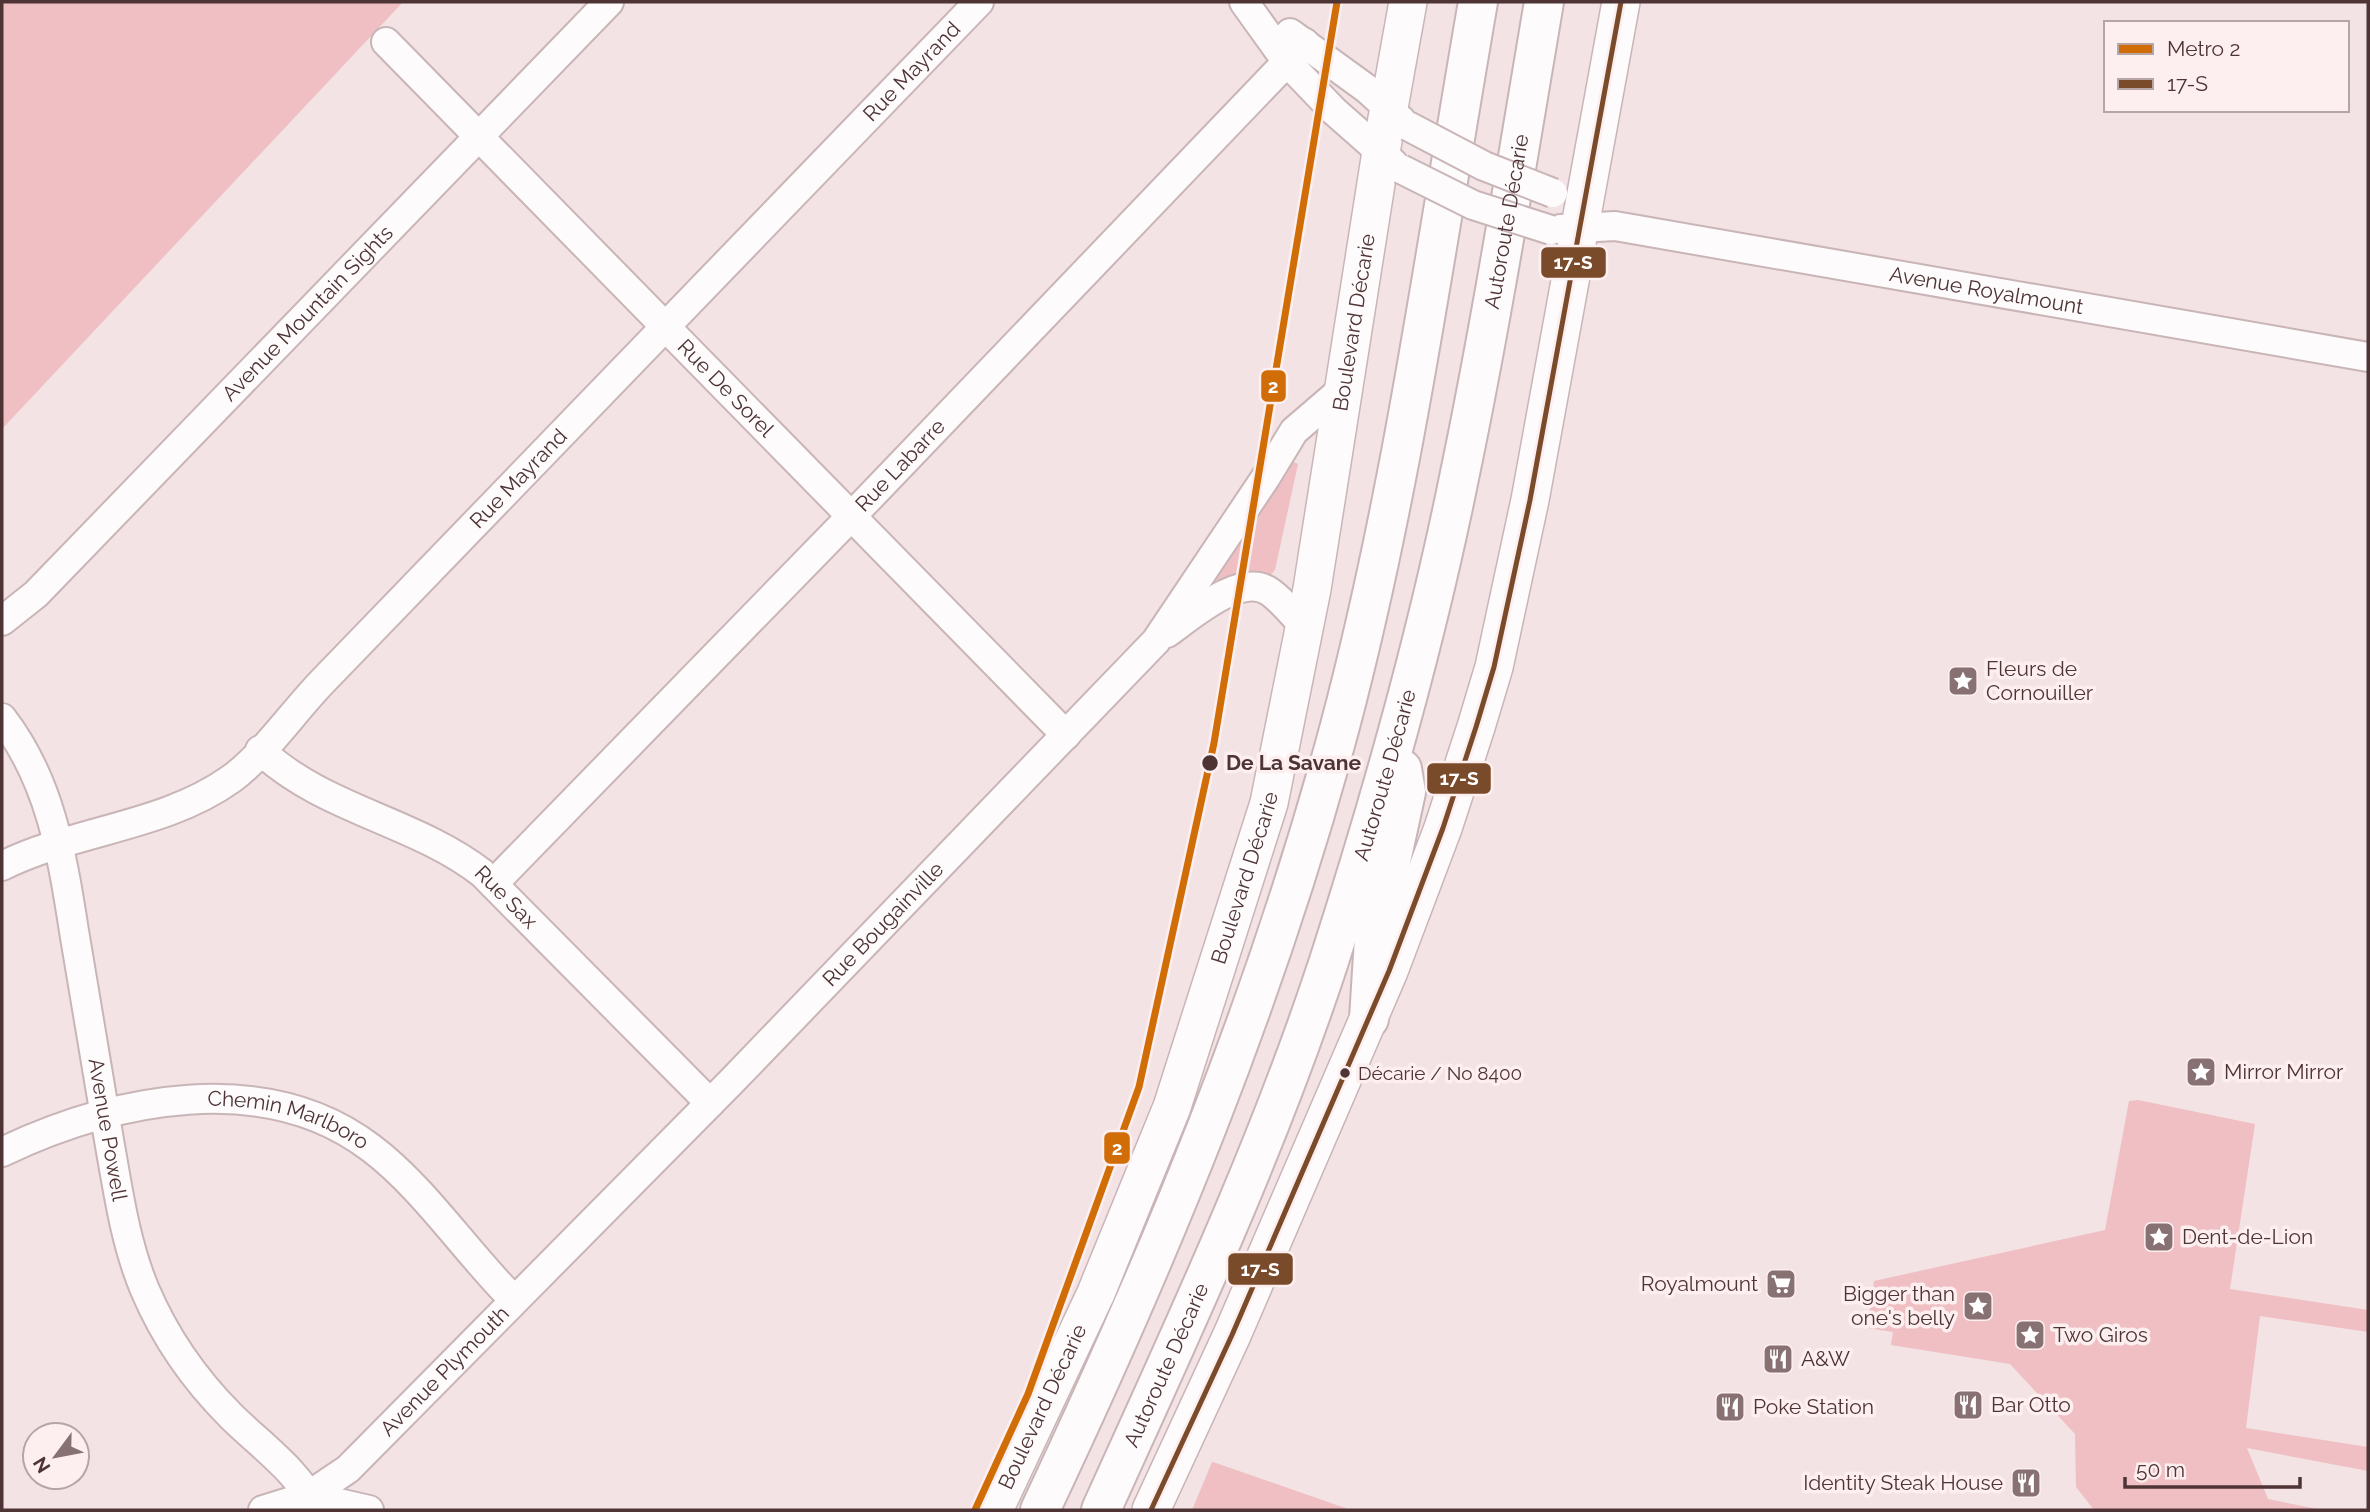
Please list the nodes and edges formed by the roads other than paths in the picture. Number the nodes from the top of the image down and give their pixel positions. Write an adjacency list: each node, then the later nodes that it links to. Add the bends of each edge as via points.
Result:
1 (609, 2): 11 (street, Avenue Mountain Sights)
2 (979, 2): 14 (street, Rue Mayrand)
3 (1408, 2): 10 (main road, Boulevard Décarie)
4 (1478, 2): 38 (highway, via 1388,515 1317,807 1237,1055 1190,1176)
5 (1544, 2): 23 (highway, Autoroute Décarie, via 1459,481)
6 (1620, 2): 13 (main road)
7 (1245, 3): 9 (street)
8 (386, 42): 11 (street, Rue De Sorel)
9 (1296, 52): 10 (street, via 1367,89); 12 (street, via 1334,111); 17 (street, Rue Labarre)
10 (1398, 117): 12 (main road, Boulevard Décarie); 13 (street, bridge)
11 (479, 136): 14 (street, Rue De Sorel); 18 (street, Avenue Mountain Sights, via 36,594)
12 (1391, 160): 13 (street, bridge, via 1473,205 1531,226); 16 (main road, Boulevard Décarie)
13 (1579, 218): 15 (street, Avenue Royalmount); 28 (main road, via 1530,500 1494,667 1443,828)
14 (666, 326): 17 (street, Rue De Sorel); 24 (street, Rue Mayrand)
15 (2368, 357)
16 (1343, 388): 19 (main road, Boulevard Décarie); 20 (street, Rue Bougainville, via 1294,431)
17 (851, 516): 22 (street, Rue De Sorel); 27 (street, Rue Labarre)
18 (2, 621)
19 (1306, 627): 20 (street, Rue Bougainville, via 1269,591 1252,587 1222,594); 37 (main road, Boulevard Décarie, via 1269,803 1172,1107 1096,1293)
20 (1156, 641): 22 (street, Rue Bougainville)
21 (2, 718): 25 (street, Avenue Powell, via 39,779)
22 (1066, 735): 29 (street, Rue Bougainville)
23 (1397, 736): 28 (highway, via 1406,792 1374,939); 39 (highway, Autoroute Décarie, via 1328,962 1267,1136)
24 (260, 750): 25 (street, Rue Mayrand, via 233,778 206,794); 27 (street, Rue Sax, via 288,774 447,851)
25 (58, 844): 26 (street, Rue Mayrand); 30 (street, Avenue Powell)
26 (2, 866)
27 (493, 884): 29 (street, Rue Sax)
28 (1368, 1019): 40 (main road, via 1243,1312)
29 (710, 1102): 32 (street, Rue Bougainville)
30 (105, 1116): 31 (street, Chemin Marlboro, via 48,1132); 33 (street, Chemin Marlboro, via 226,1099 272,1103 324,1119 391,1166); 34 (street, Avenue Powell, via 127,1232 158,1315 211,1395 284,1467)
31 (2, 1153)
32 (607, 1205): 33 (street, Avenue Plymouth)
33 (513, 1299): 34 (street, Avenue Plymouth)
34 (312, 1503): 35 (street, Avenue Plymouth); 36 (street)
35 (263, 1510)
36 (369, 1510)
37 (994, 1510)
38 (1040, 1510)
39 (1101, 1510)
40 (1151, 1510)

